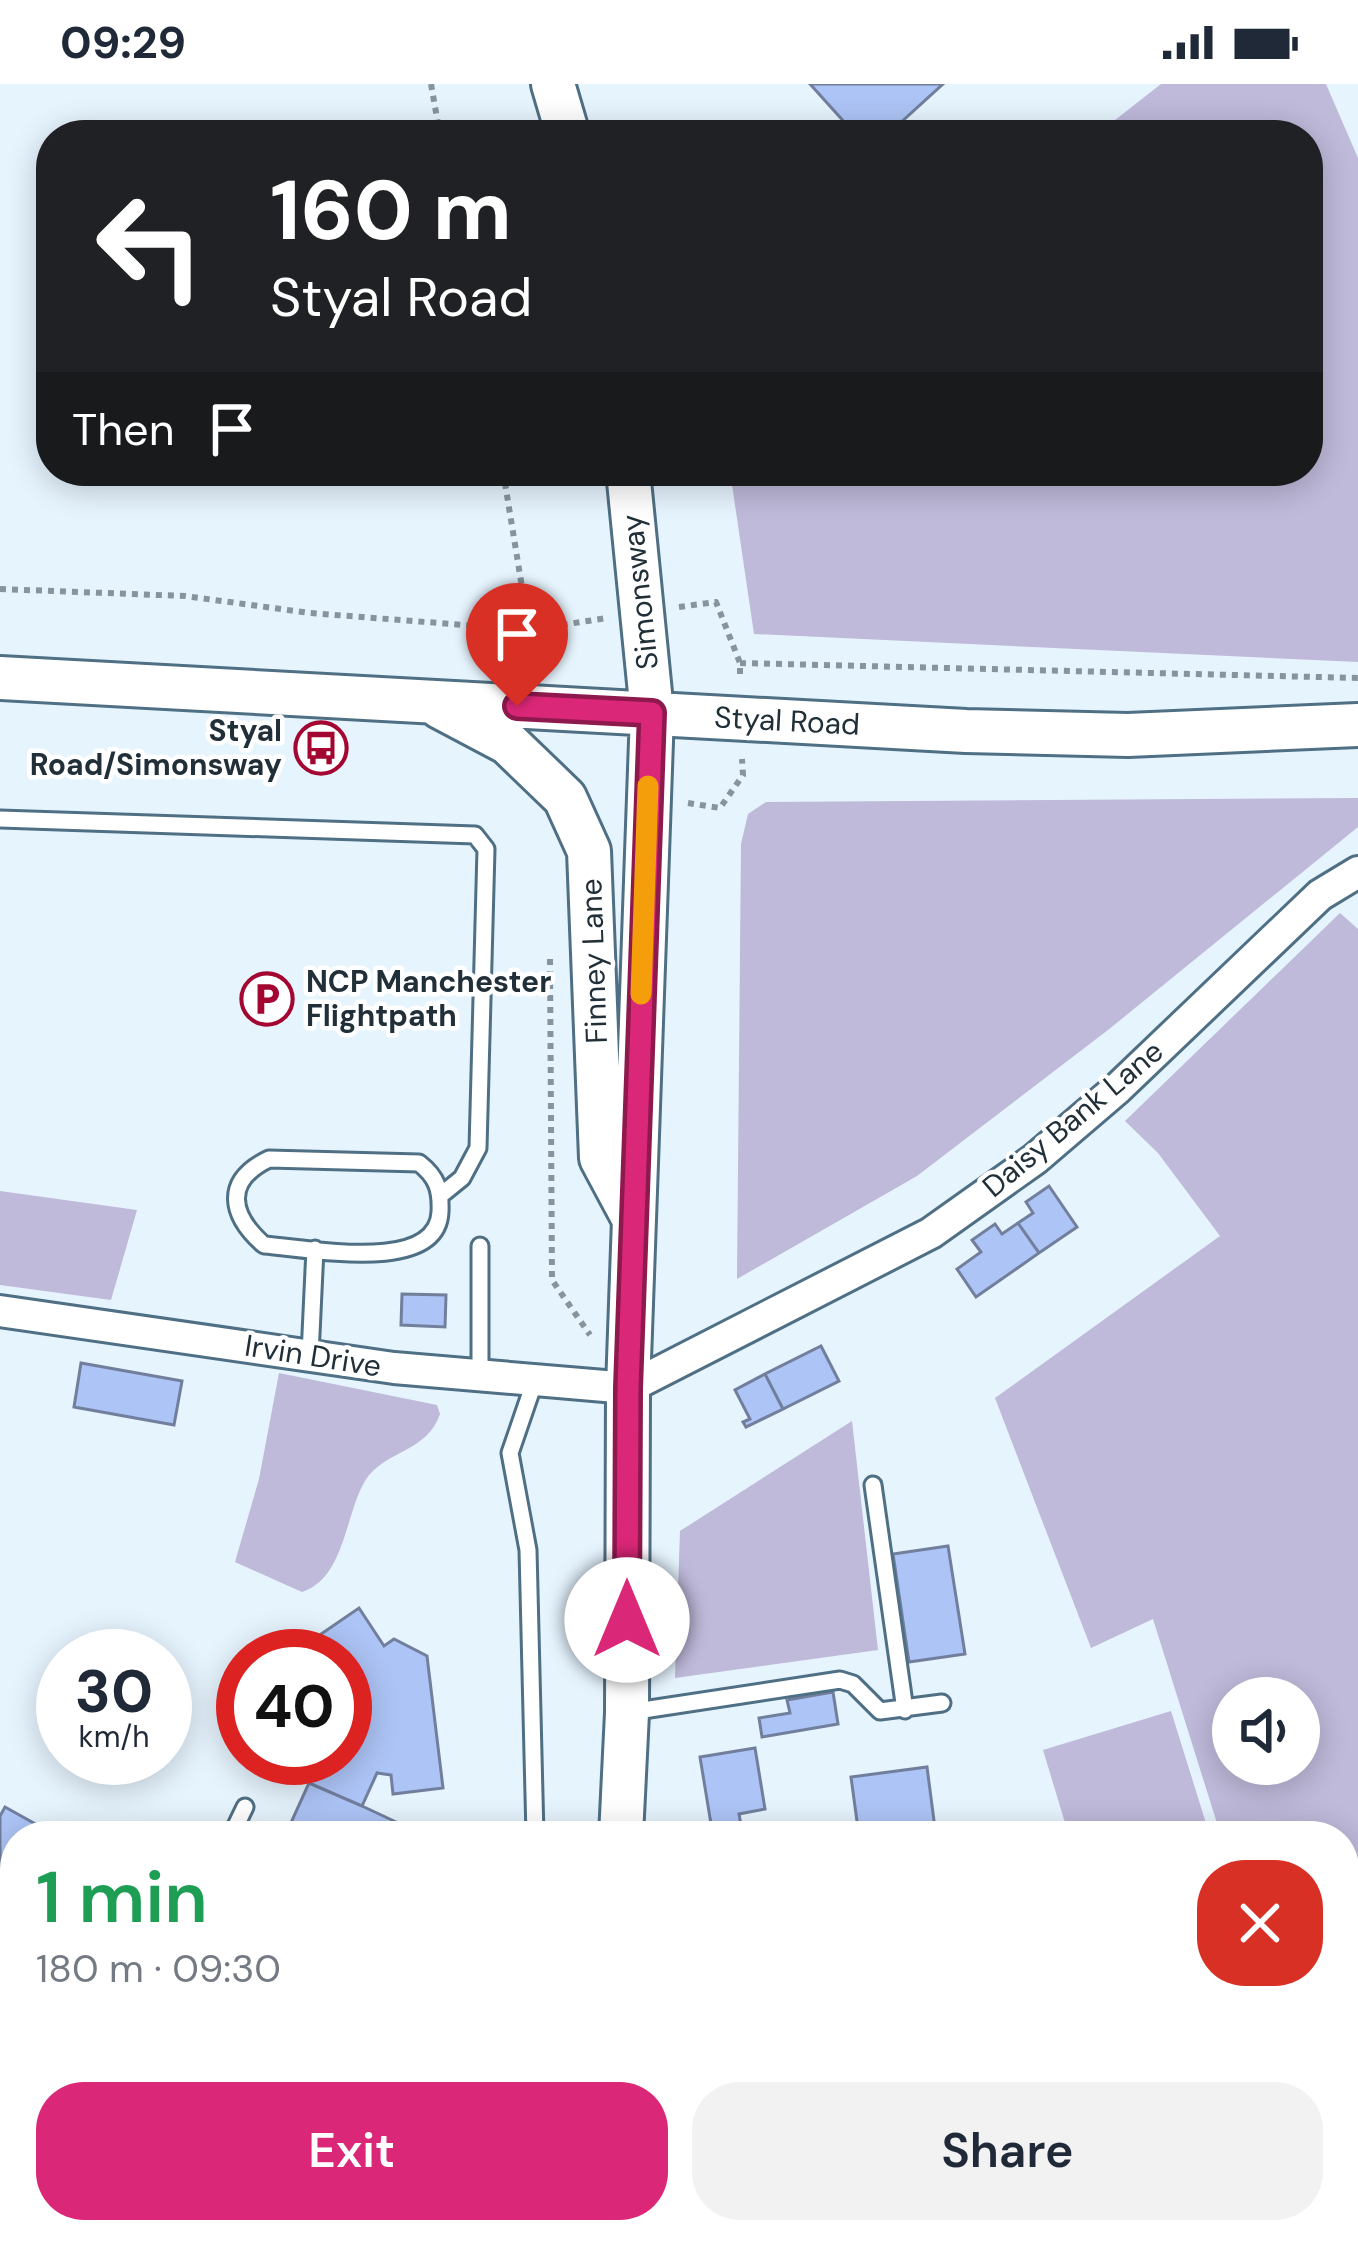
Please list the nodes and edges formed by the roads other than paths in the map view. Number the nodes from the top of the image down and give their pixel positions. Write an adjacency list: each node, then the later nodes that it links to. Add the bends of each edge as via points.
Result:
1 (553, 84): 2 (street)
2 (564, 120)
3 (629, 486): 6 (street, Simonsway)
4 (0, 678): 5 (street, Styal Road)
5 (428, 700): 6 (street, Styal Road); 11 (street, Finney Lane, via 508,743 566,798 589,851 601,1158)
6 (652, 713): 7 (street, Styal Road, via 1128,735); 11 (street, Finney Lane)
7 (1358, 725)
8 (0, 819): 10 (lane, via 476,835 486,849 478,1148)
9 (1358, 872): 18 (street, Daisy Bank Lane, via 1320,896 1052,1145 931,1233)
10 (441, 1195): 13 (lane, via 439,1227 424,1244 401,1253); 13 (lane, via 419,1163 269,1159 253,1167 235,1198 238,1219 264,1245)
11 (633, 1218): 18 (street, Finney Lane)
12 (479, 1246): 16 (lane)
13 (315, 1249): 15 (lane)
14 (0, 1311): 15 (street, Irvin Drive)
15 (310, 1355): 16 (street, Irvin Drive)
16 (480, 1376): 17 (street, Irvin Drive)
17 (534, 1383): 18 (street, Irvin Drive); 25 (lane, via 510,1453 527,1550)
18 (628, 1388): 22 (street, Finney Lane)
19 (873, 1486): 21 (lane)
20 (942, 1703): 21 (lane)
21 (905, 1710): 22 (lane, via 880,1711 840,1680)
22 (627, 1713): 26 (street, Finney Lane)
23 (244, 1807): 24 (lane)
24 (238, 1821)
25 (535, 1821)
26 (622, 1821)

